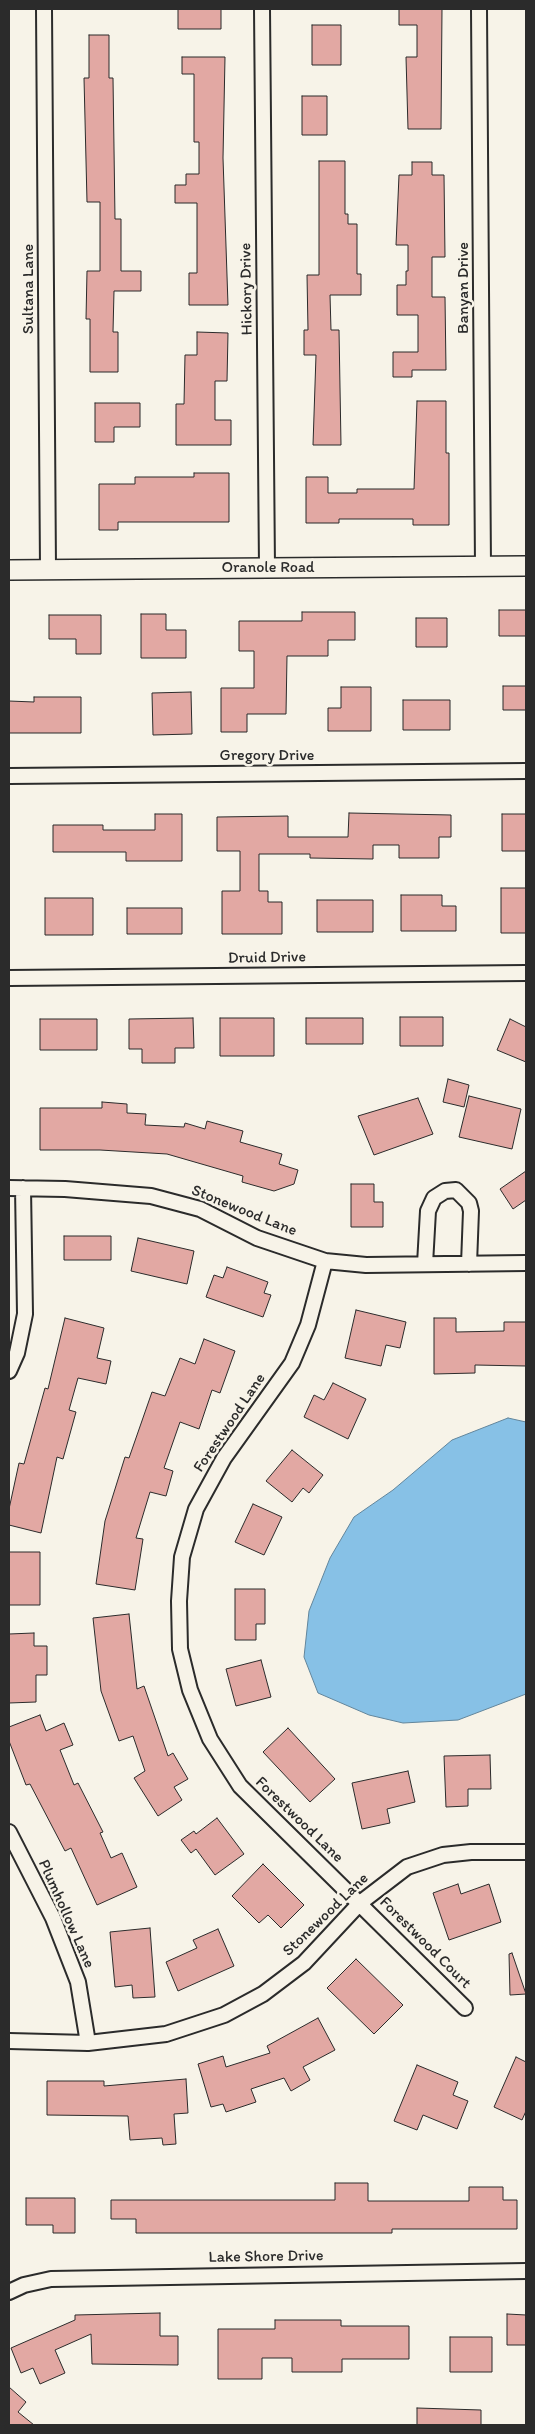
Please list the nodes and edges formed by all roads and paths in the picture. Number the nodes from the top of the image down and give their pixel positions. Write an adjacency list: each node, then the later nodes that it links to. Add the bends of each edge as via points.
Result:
1 (44, 9): 7 (street, Sultana Lane)
2 (262, 9): 6 (street, Hickory Drive)
3 (479, 9): 5 (street, Banyan Drive)
4 (526, 566): 5 (street, Oranole Road)
5 (483, 567): 6 (street, Oranole Road)
6 (267, 568): 7 (street, Oranole Road)
7 (48, 569): 8 (street, Oranole Road)
8 (9, 570)
9 (526, 771): 10 (street, Gregory Drive)
10 (9, 776)
11 (526, 973): 12 (street, Druid Drive)
12 (9, 978)
13 (16, 1188): 14 (street, Stonewood Lane, via 65,1188 151,1196 200,1209 257,1238); 18 (street, via 25,1314 17,1353)
14 (325, 1261): 16 (street, Stonewood Lane, via 366,1265); 21 (street, Forestwood Lane, via 308,1325 292,1363 224,1458 196,1509 182,1557 180,1649 190,1690 210,1739 240,1786)
15 (526, 1263): 17 (street, Stonewood Lane)
16 (425, 1264): 17 (street, Stonewood Lane); 17 (street, via 428,1211 434,1198 444,1191 456,1190 469,1203 471,1211)
17 (469, 1264)
18 (9, 1371)
19 (9, 1832): 24 (street, Plumhollow Lane, via 53,1918 78,1982)
20 (526, 1852): 21 (street, Stonewood Lane, via 443,1855 407,1867)
21 (360, 1903): 22 (street, Forestwood Court); 24 (street, Stonewood Lane, via 304,1963 263,1994 224,2015 166,2034)
22 (465, 2008)
23 (9, 2041): 24 (street, Stonewood Lane)
24 (88, 2043)
25 (526, 2271): 26 (street, Lake Shore Drive, via 51,2278)
26 (9, 2292)

